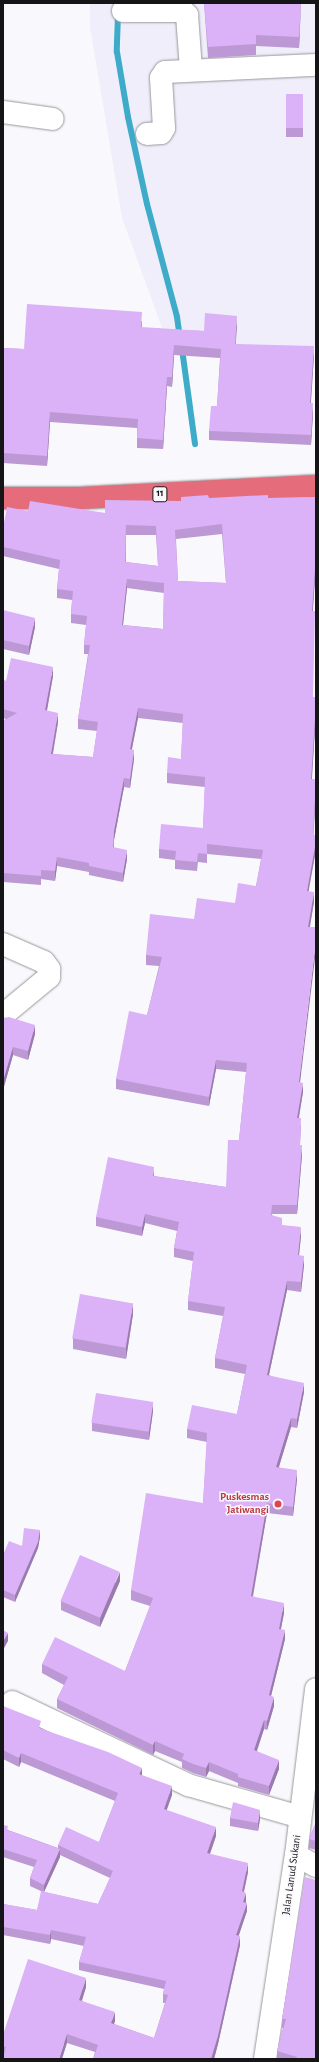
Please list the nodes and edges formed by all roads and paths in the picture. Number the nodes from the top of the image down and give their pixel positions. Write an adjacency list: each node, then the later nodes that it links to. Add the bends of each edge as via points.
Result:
1 (123, 11): 3 (street, via 183,11 187,15)
2 (316, 65): 3 (street)
3 (191, 70): 6 (street, via 165,72 161,78 164,128 161,132)
4 (3, 112): 5 (street)
5 (53, 119)
6 (147, 134)
7 (316, 486): 8 (highway, 11, via 80,498)
8 (3, 498)
9 (3, 944): 10 (street, via 44,962 49,969 49,977)
10 (3, 1015)
11 (316, 1690): 13 (street, Jalan Lanud Sukani)
12 (12, 1702): 13 (street, via 188,1785)
13 (300, 1817): 14 (street, Jalan Lanud Sukani)
14 (296, 1855): 15 (street); 16 (street, Jalan Lanud Sukani)
15 (316, 1866)
16 (265, 2059)

